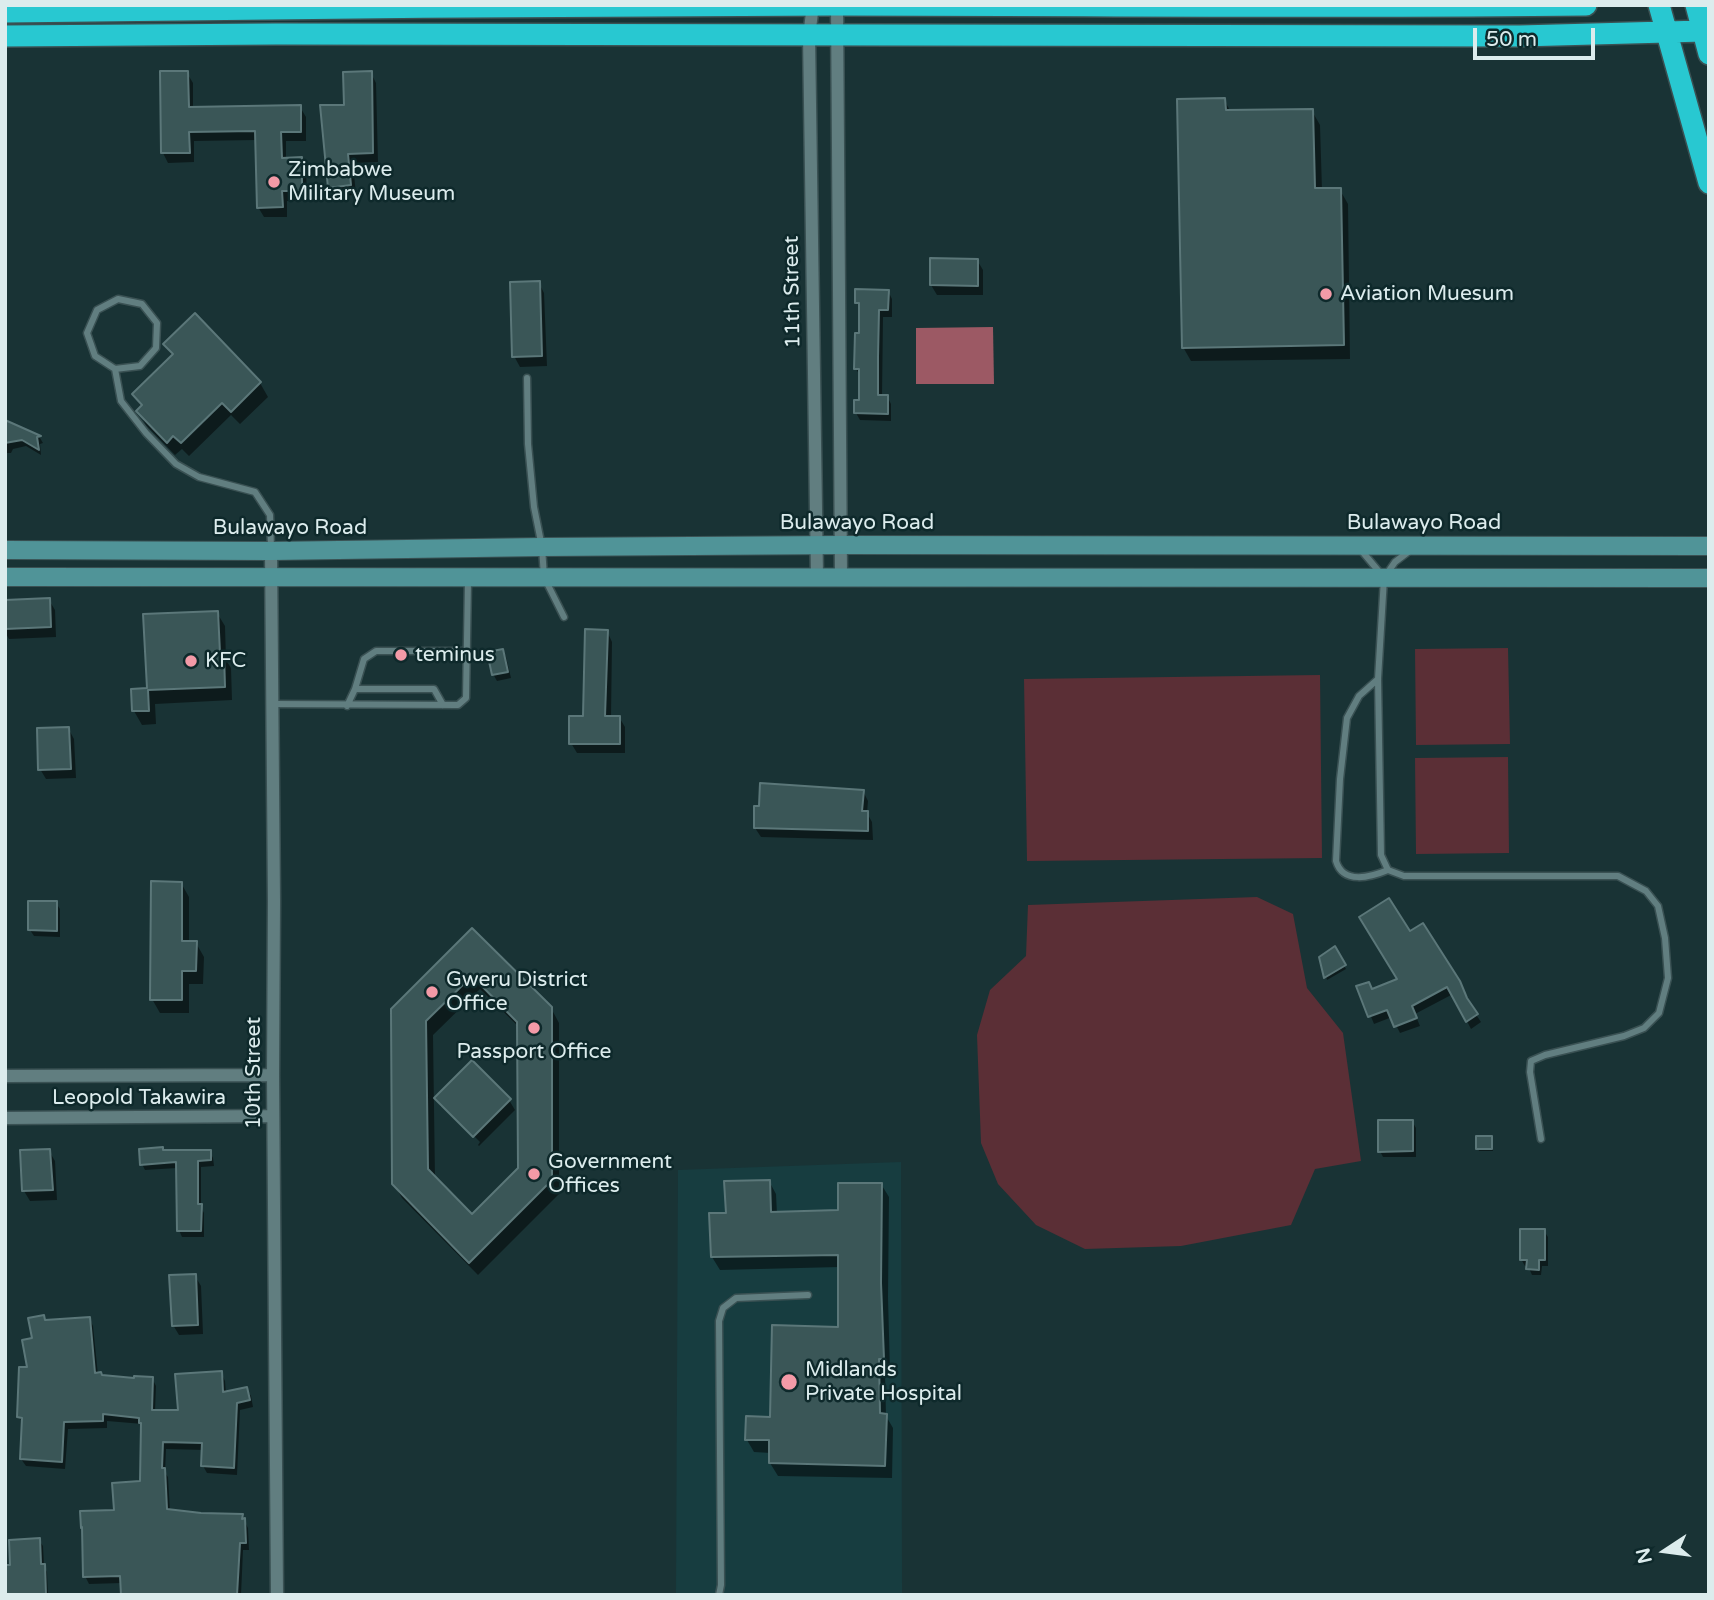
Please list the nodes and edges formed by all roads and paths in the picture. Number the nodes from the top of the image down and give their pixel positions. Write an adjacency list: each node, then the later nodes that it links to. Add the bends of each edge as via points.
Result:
1 (813, 5): 2 (highway); 7 (highway); 14 (street, 11th Street)
2 (837, 5): 6 (highway); 15 (street)
3 (1586, 5): 9 (highway)
4 (1659, 5): 11 (highway)
5 (1696, 5): 10 (highway)
6 (1461, 6): 9 (highway)
7 (277, 7): 8 (highway); 12 (street)
8 (5, 12)
9 (1519, 18): 11 (highway); 15 (highway)
10 (1703, 31): 11 (highway); 16 (highway)
11 (1667, 33): 17 (highway)
12 (276, 34): 13 (highway); 14 (highway)
13 (5, 36)
14 (809, 36): 15 (highway); 21 (street, 11th Street)
15 (837, 36): 20 (street)
16 (1709, 54)
17 (1709, 183)
18 (115, 369): 18 (lane, via 95,356 87,333 96,310 118,299 142,304 157,323 156,348 139,366); 28 (lane, via 121,401 176,464 199,477 255,492 270,515)
19 (527, 378): 26 (lane, via 534,508)
20 (840, 545): 21 (street, Bulawayo Road); 22 (street, Bulawayo Road); 34 (street)
21 (817, 546): 26 (street, Bulawayo Road); 33 (street, 11th Street)
22 (1358, 546): 23 (street, Bulawayo Road); 35 (lane)
23 (1416, 546): 24 (street, Bulawayo Road); 35 (lane, via 1395,562)
24 (1669, 546): 25 (street, Bulawayo Road); 31 (street)
25 (1709, 546)
26 (542, 547): 28 (street, Bulawayo Road); 30 (lane)
27 (5, 550): 28 (street, Bulawayo Road)
28 (271, 551): 32 (street, 10th Street)
29 (5, 577): 32 (street)
30 (544, 577): 33 (street); 37 (street); 38 (lane)
31 (1672, 577): 35 (street); 36 (street)
32 (272, 578): 37 (street); 42 (street, 10th Street)
33 (817, 578): 34 (street)
34 (841, 578): 35 (street)
35 (1384, 578): 40 (lane)
36 (1709, 578)
37 (468, 579): 39 (lane)
38 (564, 617)
39 (467, 651): 41 (lane, via 376,651 364,659); 43 (lane, via 466,698 458,705)
40 (1377, 679): 45 (lane, via 1381,855); 45 (lane, via 1359,696 1347,718 1336,861 1338,869 1354,877)
41 (355, 689): 43 (lane, via 434,689); 44 (lane)
42 (273, 704): 44 (lane); 46 (street, 10th Street)
43 (443, 705): 44 (lane)
44 (347, 706)
45 (1388, 870): 50 (lane, via 1404,876 1618,876 1646,891 1658,906 1668,978 1659,1013 1644,1028 1531,1061)
46 (273, 1075): 47 (street, Leopold Takawira); 48 (street, 10th Street)
47 (5, 1076)
48 (273, 1116): 49 (street, Leopold Takawira); 52 (street, 10th Street)
49 (5, 1118)
50 (1541, 1139)
51 (808, 1295): 53 (lane, via 736,1298 723,1308 719,1321)
52 (276, 1595)
53 (719, 1595)

